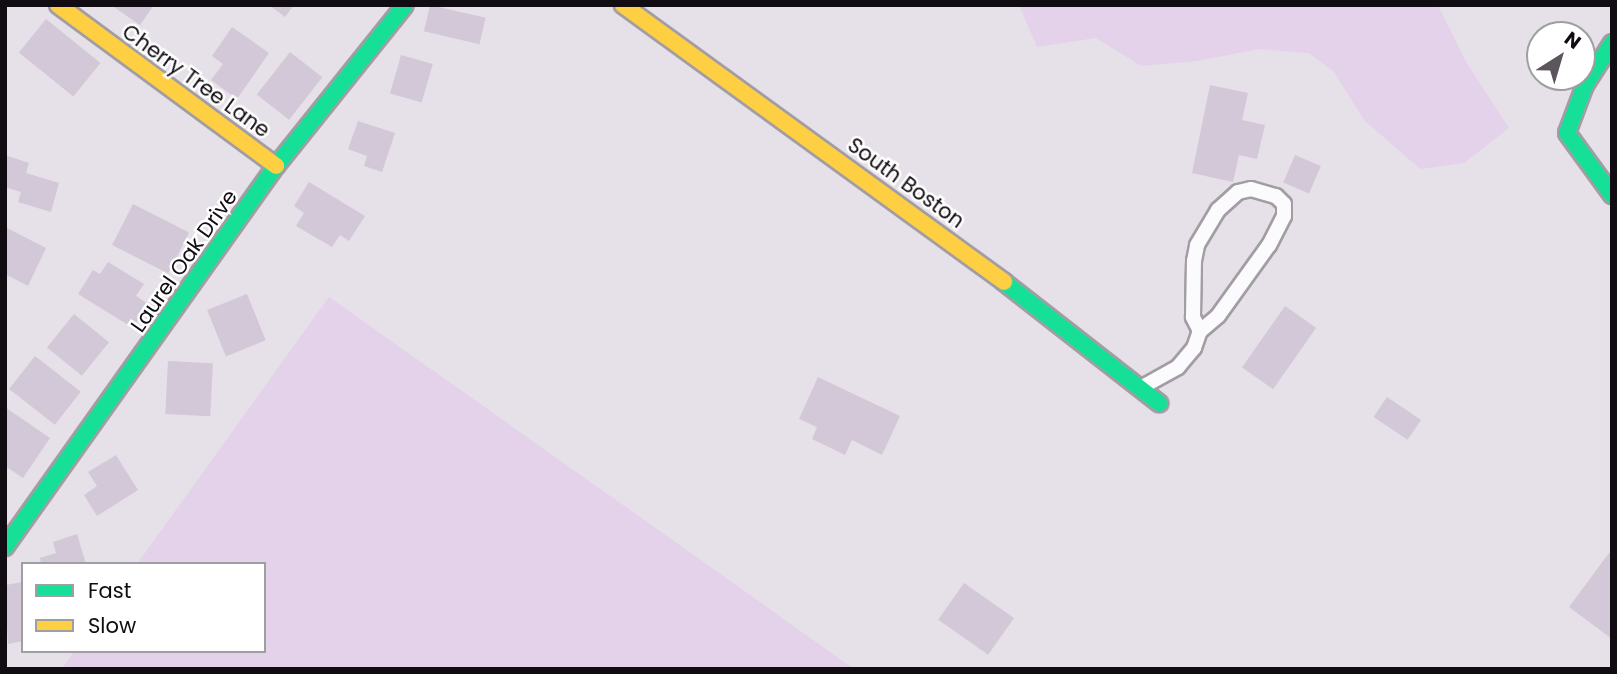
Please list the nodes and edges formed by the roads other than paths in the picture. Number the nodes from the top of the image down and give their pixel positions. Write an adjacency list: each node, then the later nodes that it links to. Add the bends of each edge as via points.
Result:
1 (58, 5): 5 (street, Cherry Tree Lane)
2 (405, 5): 5 (street, Laurel Oak Drive)
3 (623, 5): 8 (street, South Boston, via 928,223)
4 (1612, 43): 6 (street, via 1584,85 1567,133)
5 (276, 166): 10 (street, Laurel Oak Drive)
6 (1612, 195)
7 (1200, 331): 7 (lane, via 1193,317 1194,261 1205,230 1238,192 1251,189 1276,196 1284,204 1284,216 1269,245 1218,316); 8 (lane, via 1178,367)
8 (1140, 387): 9 (street, South Boston)
9 (1159, 403)
10 (5, 547)

